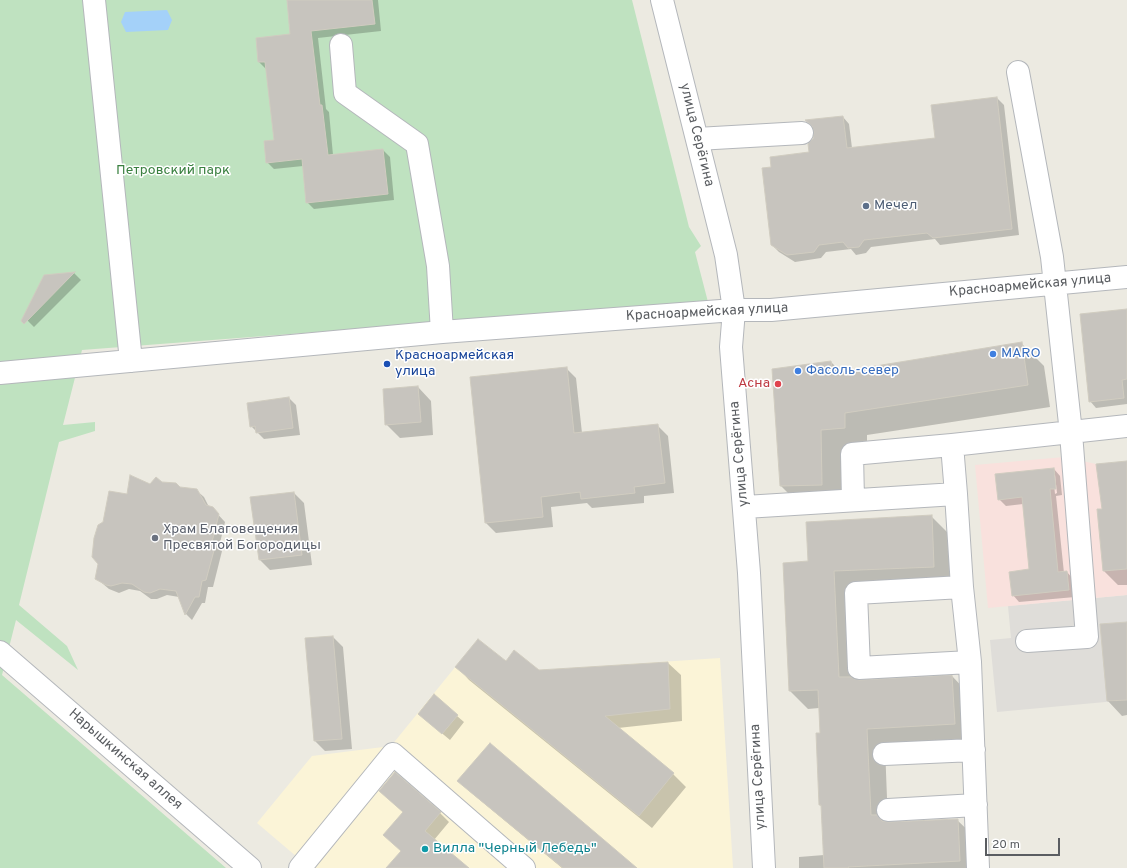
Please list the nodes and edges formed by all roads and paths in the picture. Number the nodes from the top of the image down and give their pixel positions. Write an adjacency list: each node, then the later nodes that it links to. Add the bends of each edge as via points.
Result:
1 (94, 0): 11 (street)
2 (662, 0): 6 (street, улица Серёгина)
3 (341, 45): 10 (street, via 345,93 417,144 438,266)
4 (1018, 72): 8 (street)
5 (802, 133): 6 (street)
6 (697, 139): 9 (street, улица Серёгина, via 726,255)
7 (1127, 277): 8 (street, Красноармейская улица)
8 (1055, 284): 9 (street, Красноармейская улица, via 771,310); 14 (street)
9 (734, 310): 10 (street, Красноармейская улица); 18 (street, улица Серёгина, via 731,347)
10 (442, 332): 11 (street, Красноармейская улица)
11 (131, 361): 12 (street, Красноармейская улица)
12 (0, 373)
13 (1127, 426): 14 (street)
14 (1071, 433): 15 (street); 20 (street, via 1087,638)
15 (952, 445): 16 (street); 17 (street, via 852,454)
16 (956, 494): 17 (street); 19 (street)
17 (853, 500): 18 (street)
18 (744, 507): 30 (street, улица Серёгина)
19 (962, 587): 22 (street); 22 (street, via 856,593 859,668)
20 (1027, 641)
21 (0, 652): 27 (street, Нарышкинская аллея)
22 (970, 662): 23 (street)
23 (974, 750): 24 (street); 25 (street)
24 (884, 754)
25 (976, 805): 26 (street); 31 (street)
26 (888, 810)
27 (250, 868)
28 (300, 868): 29 (street, via 393,754)
29 (524, 868)
30 (764, 868)
31 (978, 868)

